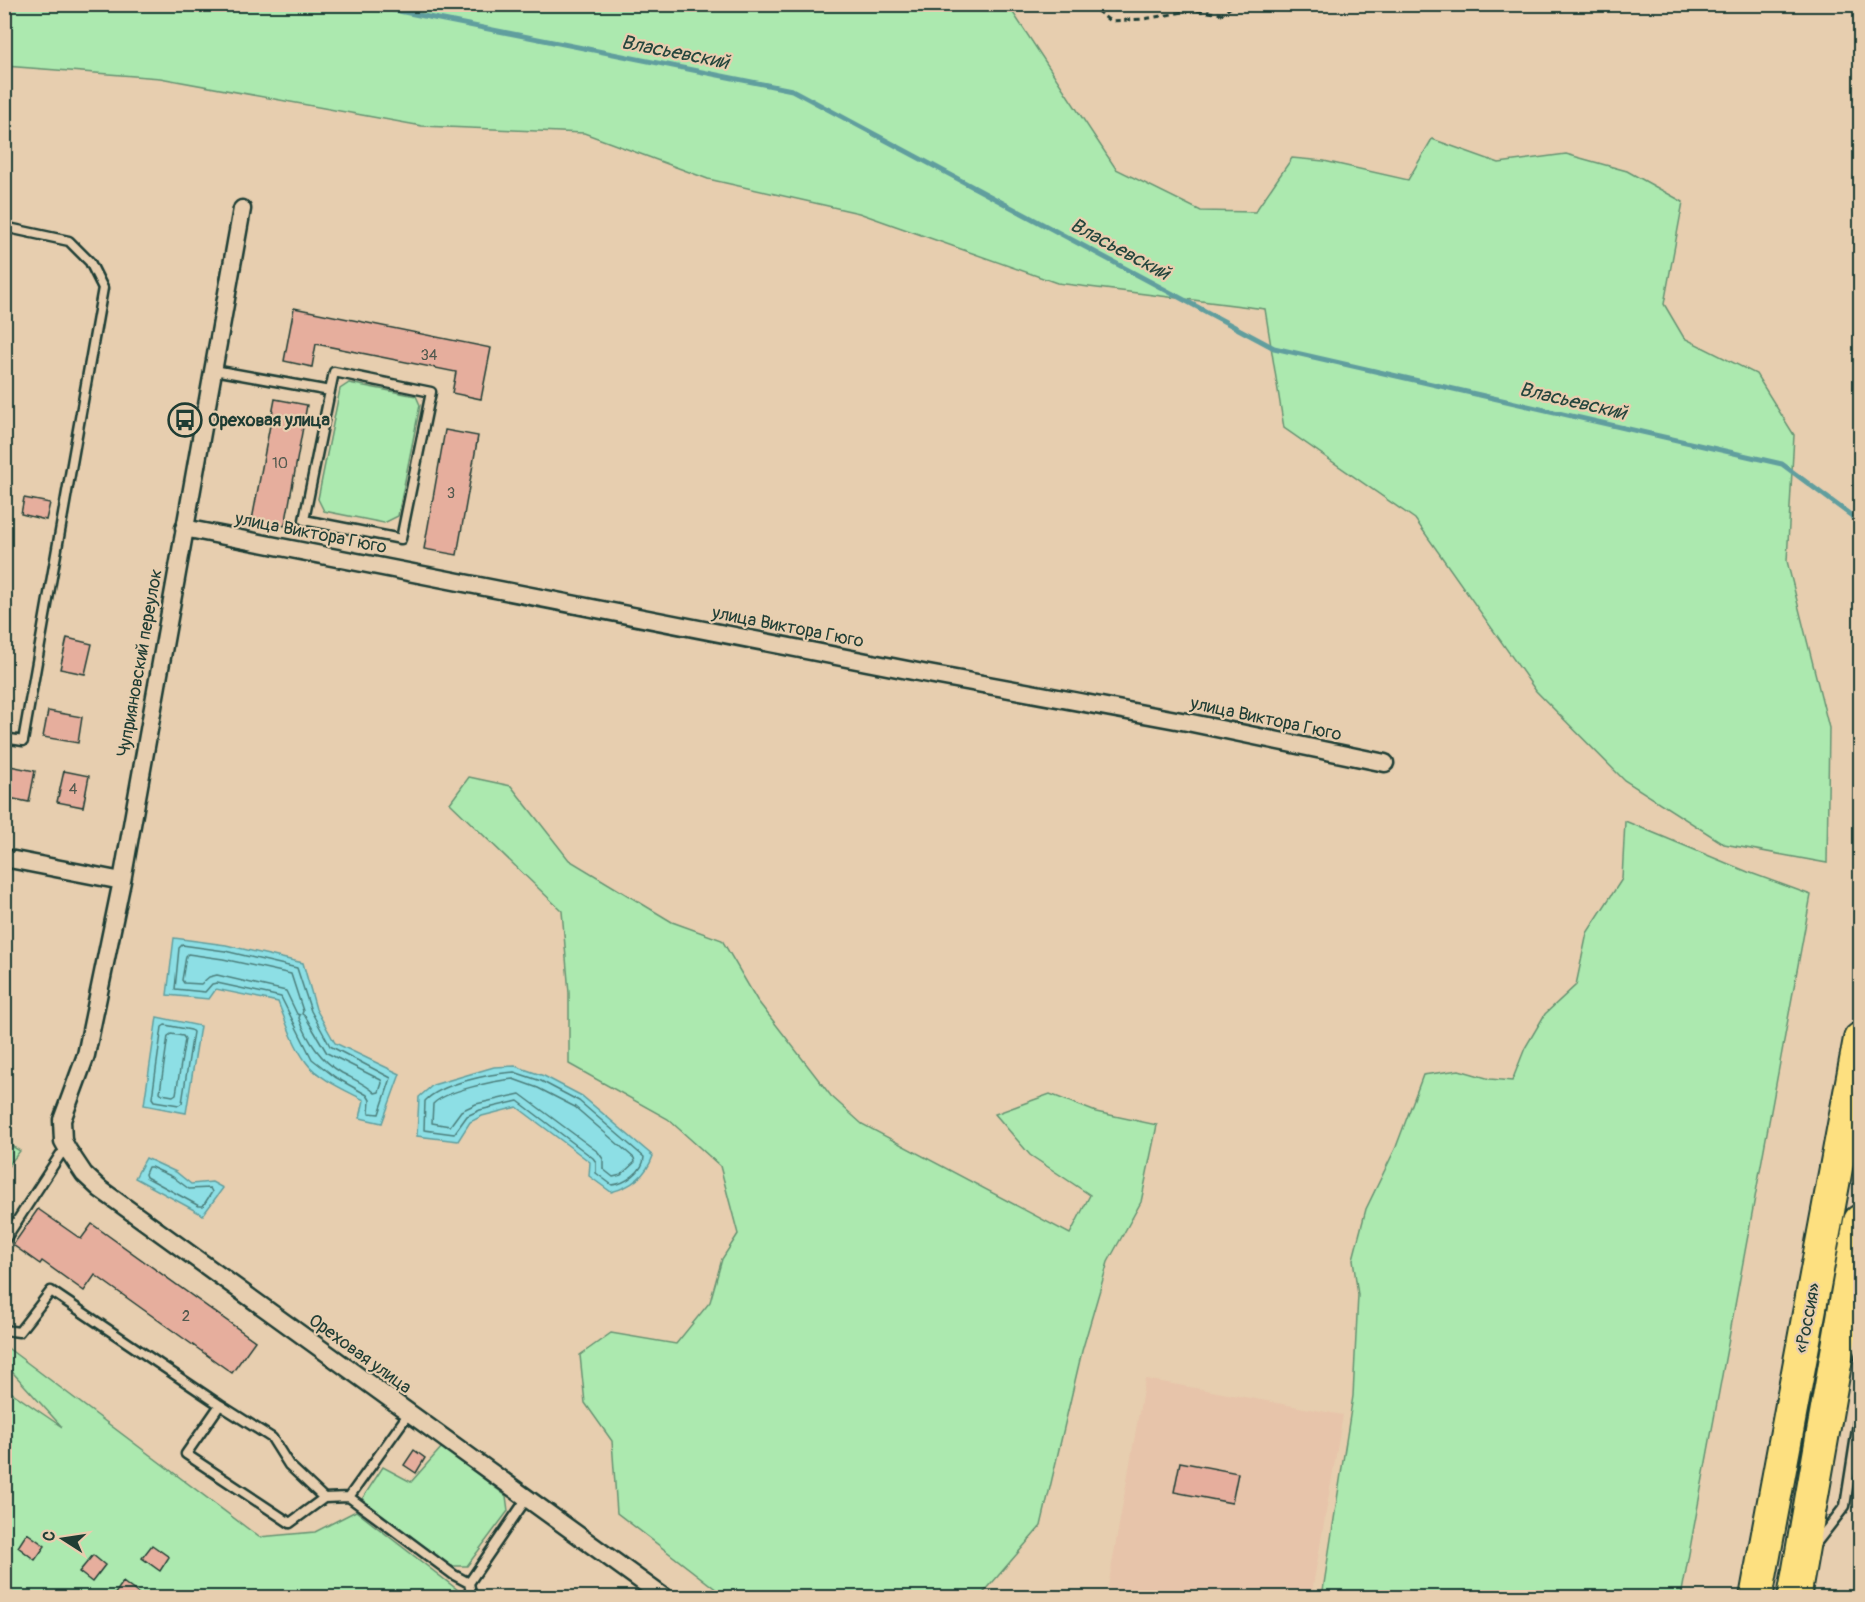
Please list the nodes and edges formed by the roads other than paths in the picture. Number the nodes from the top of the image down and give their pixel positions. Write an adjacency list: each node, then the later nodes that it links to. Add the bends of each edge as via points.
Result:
1 (242, 209): 3 (street, Чуприяновский переулок)
2 (4, 227): 6 (lane, via 69,241 90,262 103,288 23,741)
3 (214, 370): 4 (lane); 5 (street, Чуприяновский переулок)
4 (330, 391): 4 (lane, via 304,520 401,539 431,392 334,372)
5 (184, 528): 7 (street, улица Виктора Гюго); 9 (street, Чуприяновский переулок)
6 (4, 738)
7 (1385, 763)
8 (4, 858): 9 (street)
9 (122, 881): 11 (street, Чуприяновский переулок, via 86,1056)
10 (1860, 1039): 28 (highway, «Россия»)
11 (62, 1120): 12 (street, Ореховая улица, via 63,1141)
12 (68, 1150): 14 (lane, via 60,1155); 20 (street, Ореховая улица, via 100,1189)
13 (1860, 1221): 15 (highway, «Россия»)
14 (4, 1241)
15 (1845, 1308): 17 (lane); 24 (highway, «Россия»)
16 (4, 1329): 18 (lane, via 19,1332 51,1291)
17 (1860, 1358)
18 (220, 1405): 22 (lane, via 272,1438 289,1465); 22 (lane, via 186,1454 290,1523)
19 (1860, 1410): 24 (lane, via 1845,1506)
20 (409, 1413): 21 (lane); 23 (street, Ореховая улица)
21 (350, 1497): 22 (lane); 25 (lane, via 454,1575)
22 (324, 1498)
23 (528, 1498): 25 (lane); 27 (street, Ореховая улица)
24 (1800, 1563): 29 (highway, «Россия»)
25 (469, 1582): 26 (lane)
26 (472, 1598)
27 (665, 1598)
28 (1756, 1598)
29 (1794, 1598)

